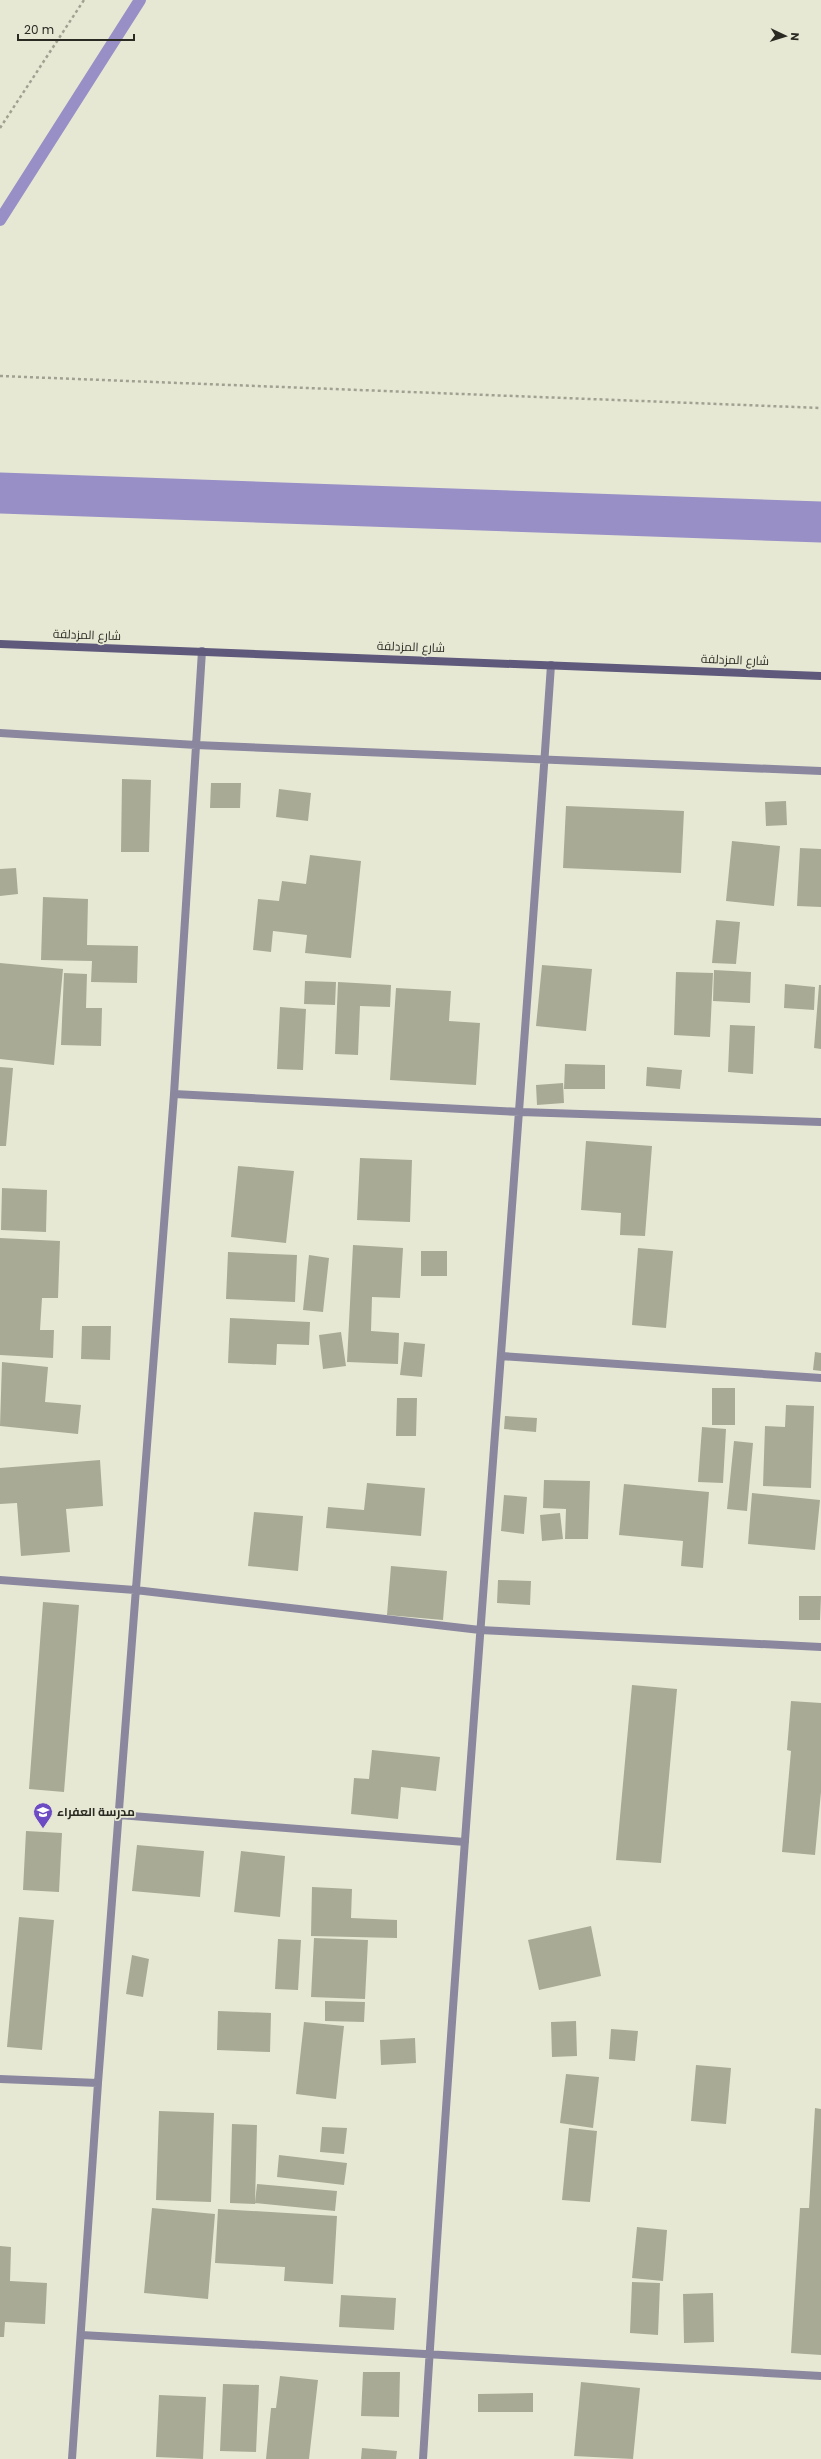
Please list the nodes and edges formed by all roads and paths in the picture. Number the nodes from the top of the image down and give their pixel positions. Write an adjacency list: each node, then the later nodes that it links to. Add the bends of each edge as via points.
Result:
1 (84, 0): 2 (path)
2 (0, 128)
3 (0, 376): 4 (path)
4 (821, 408)
5 (0, 644): 6 (street, شارع المزدلفة)
6 (202, 651): 7 (street, شارع المزدلفة); 10 (street)
7 (552, 665): 8 (street, شارع المزدلفة); 11 (street)
8 (821, 676)
9 (0, 733): 10 (street)
10 (196, 745): 11 (street); 13 (street)
11 (545, 758): 12 (street); 14 (street)
12 (821, 771)
13 (174, 1094): 14 (street); 19 (street)
14 (520, 1112): 15 (street); 16 (street)
15 (821, 1122)
16 (501, 1356): 17 (street); 20 (street)
17 (821, 1378)
18 (0, 1580): 19 (street)
19 (135, 1590): 20 (street); 22 (street)
20 (480, 1630): 21 (street); 23 (street)
21 (821, 1647)
22 (119, 1815): 23 (street); 25 (street)
23 (465, 1842): 27 (street)
24 (0, 2079): 25 (street)
25 (98, 2083): 26 (street)
26 (81, 2335): 27 (street); 29 (street)
27 (430, 2354): 28 (street); 30 (street)
28 (821, 2376)
29 (72, 2459)
30 (423, 2459)

